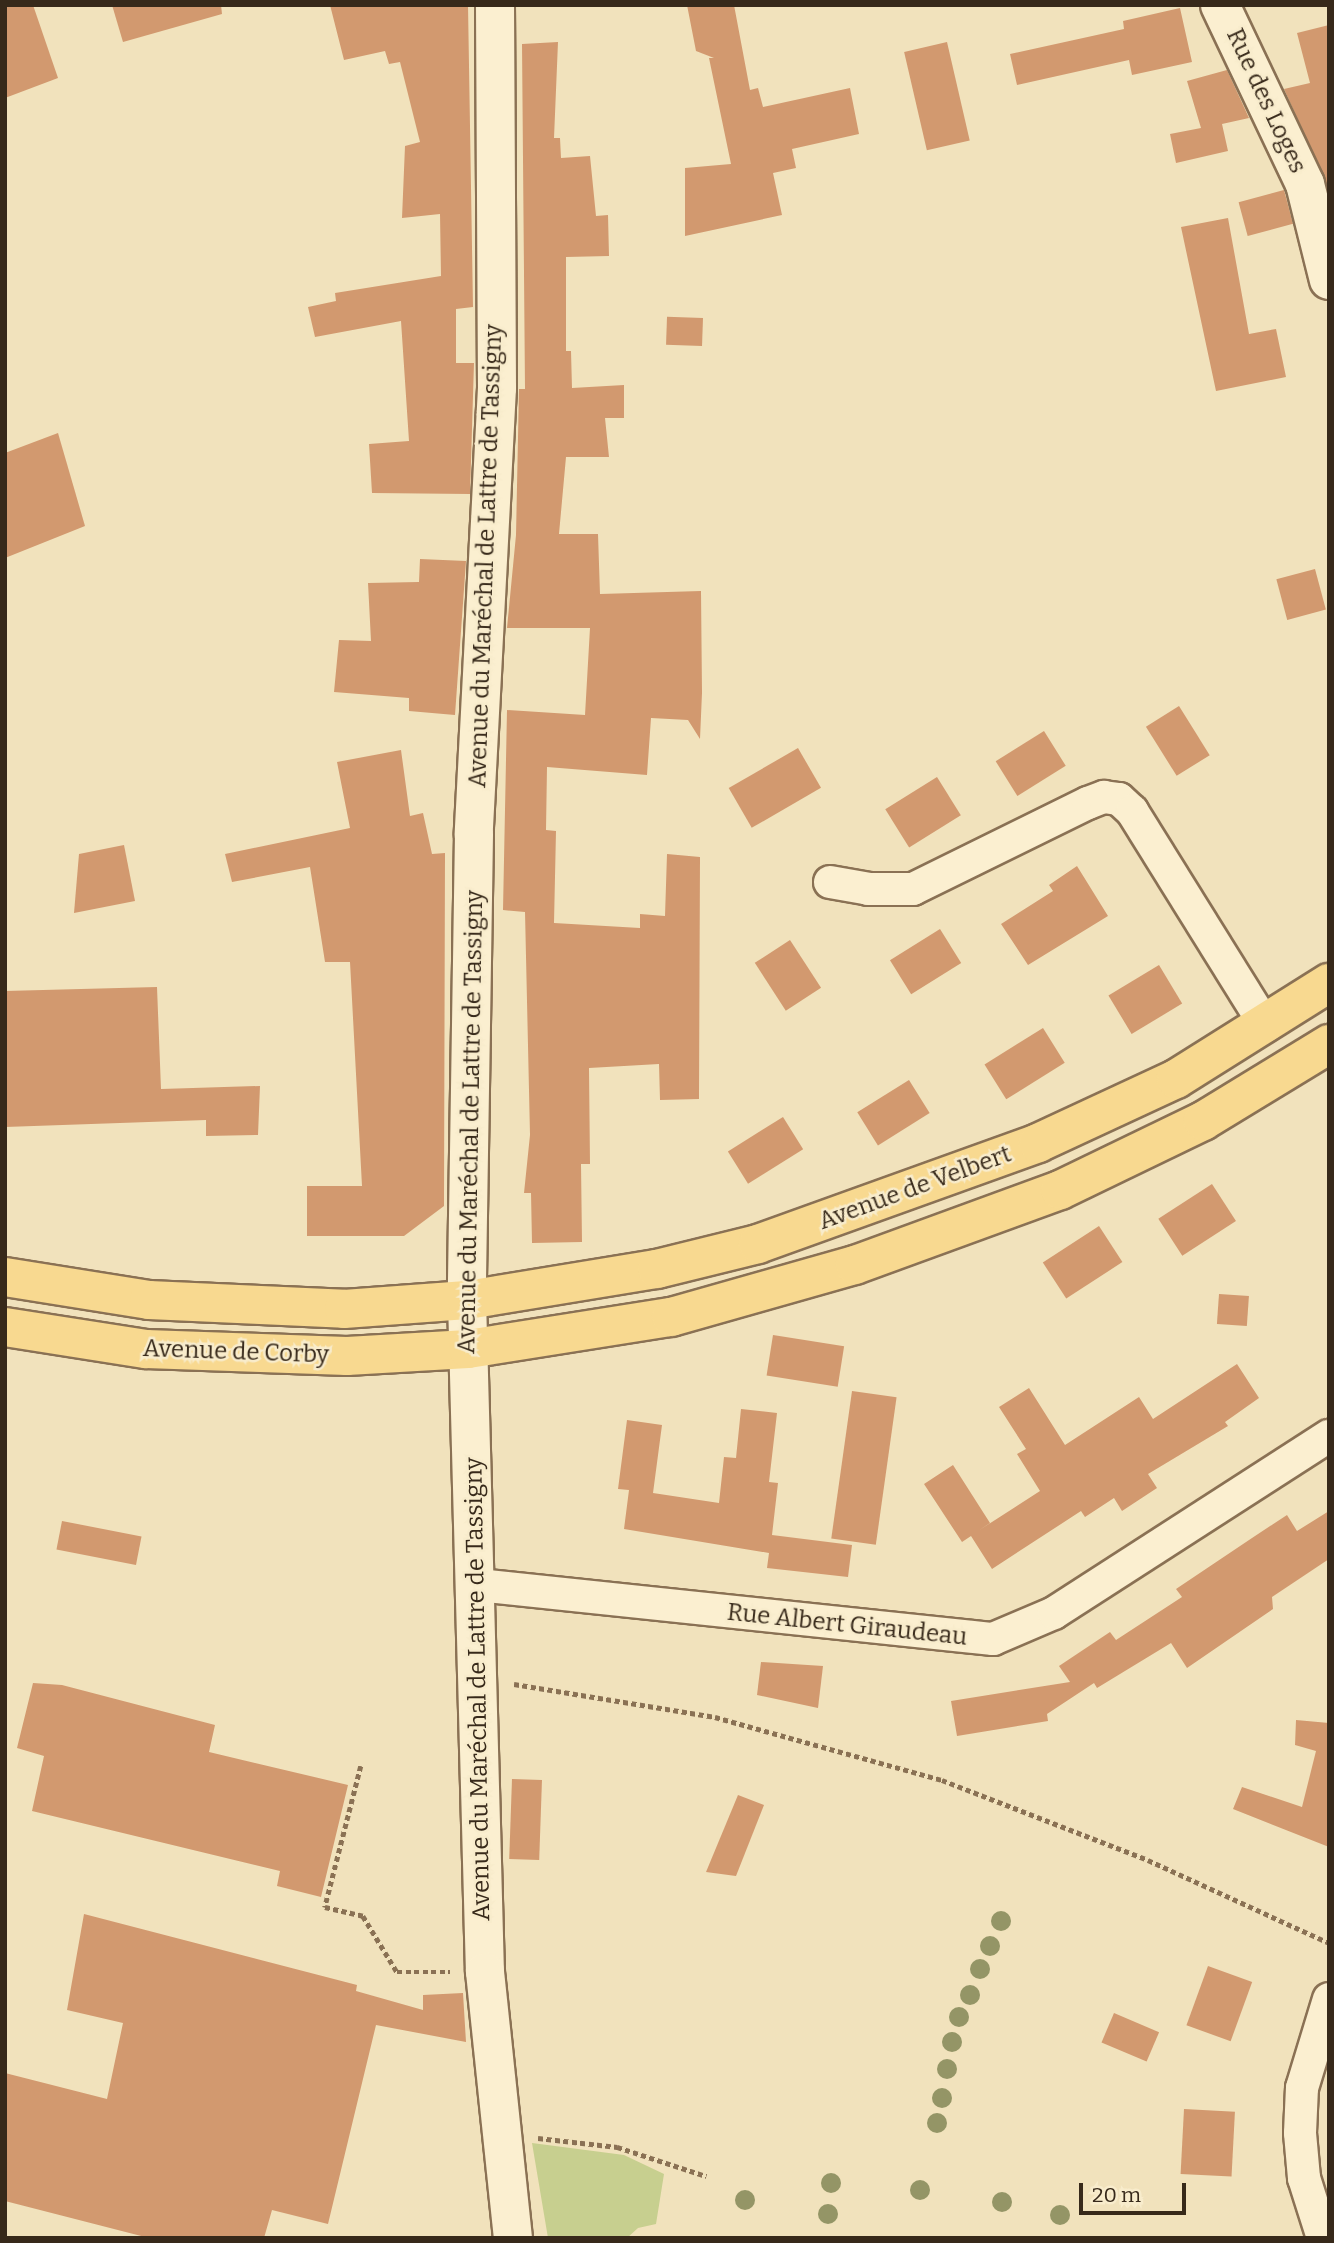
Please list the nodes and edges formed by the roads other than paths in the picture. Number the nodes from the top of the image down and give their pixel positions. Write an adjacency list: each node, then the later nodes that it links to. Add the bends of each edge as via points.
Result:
1 (495, 5): 9 (main road, Avenue du Maréchal de Lattre de Tassigny, via 497,388 474,834)
2 (1220, 5): 3 (main road, Rue des Loges, via 1305,184)
3 (1329, 280)
4 (830, 882): 6 (street, via 868,889 913,888 1088,803 1104,797 1119,799 1132,811)
5 (1329, 983): 6 (main road, Avenue de Velbert)
6 (1266, 1026): 9 (main road, Avenue de Velbert, via 1108,1113 837,1217 657,1269)
7 (1329, 1044): 11 (main road, via 1203,1121 1132,1157 1060,1190 855,1265 671,1317)
8 (5, 1277): 9 (main road, Avenue de Corby, via 149,1300 243,1308 344,1309)
9 (467, 1300): 11 (main road, Avenue du Maréchal de Lattre de Tassigny)
10 (5, 1327): 11 (main road, Avenue de Corby, via 88,1342 243,1357)
11 (468, 1349): 13 (main road, Avenue du Maréchal de Lattre de Tassigny)
12 (1329, 1436): 13 (street, Rue Albert Giraudeau, via 1054,1613 993,1639)
13 (478, 1585): 15 (main road, Avenue du Maréchal de Lattre de Tassigny, via 485,1972)
14 (1329, 1999): 16 (street, via 1302,2088 1300,2133 1304,2178)
15 (513, 2238)
16 (1323, 2238)

